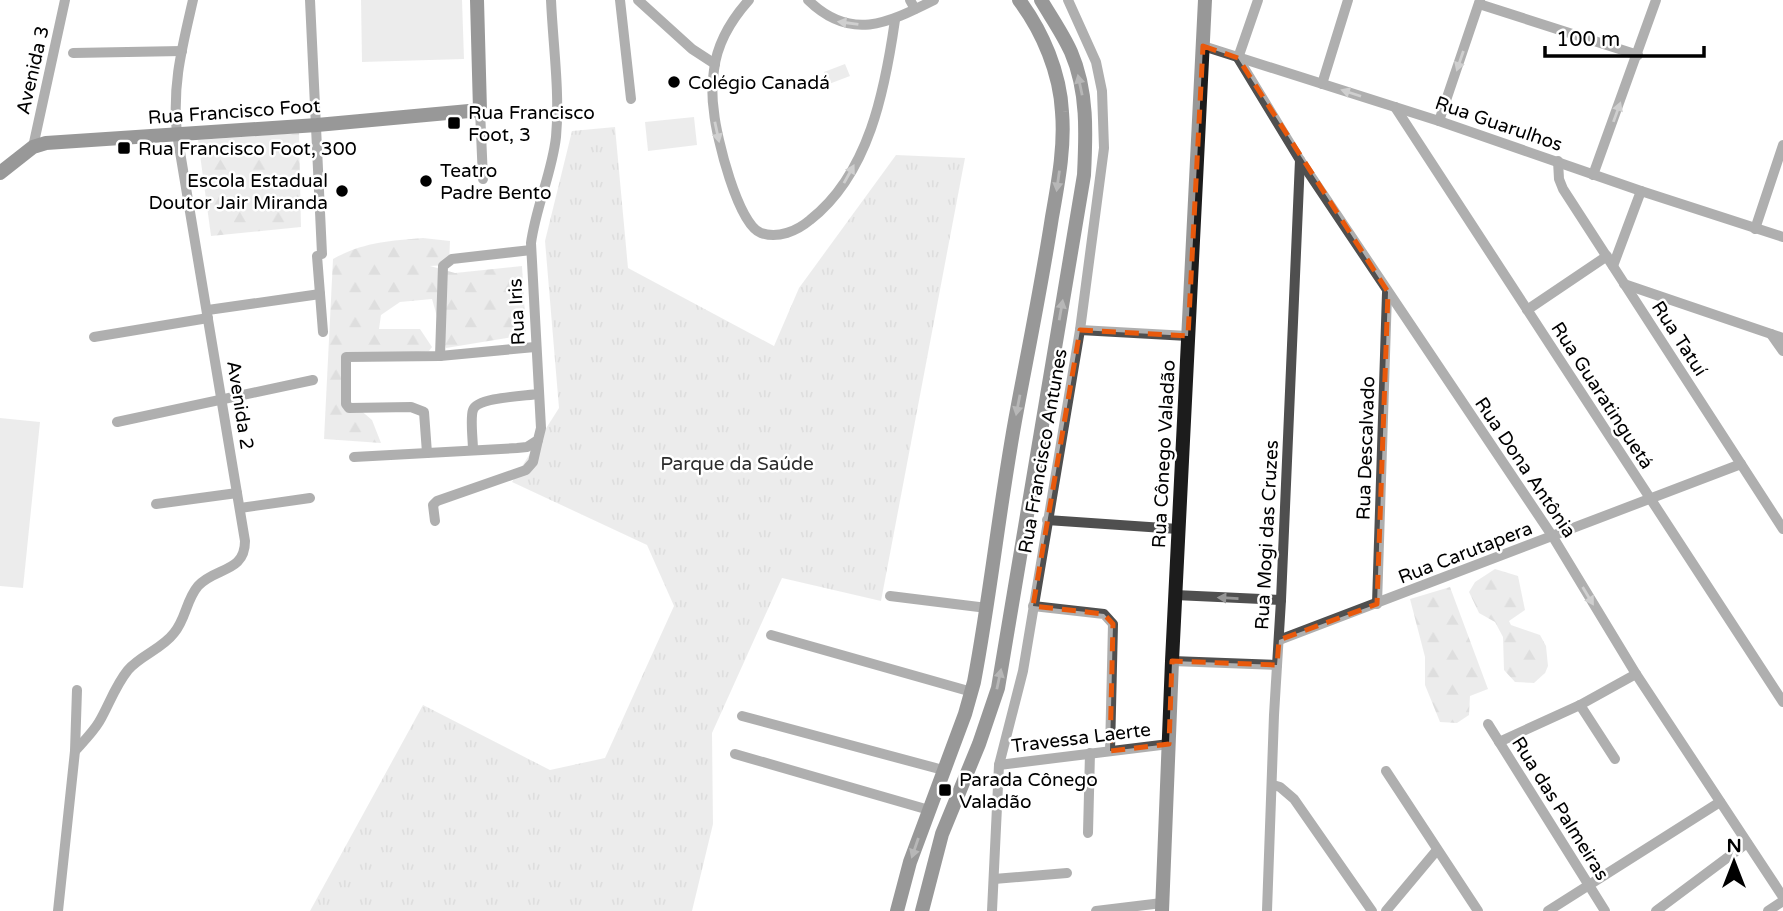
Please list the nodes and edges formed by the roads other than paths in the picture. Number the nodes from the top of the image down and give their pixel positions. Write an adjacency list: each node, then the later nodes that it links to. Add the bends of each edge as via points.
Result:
1 (65, 0): 35 (street, Avenida 3)
2 (193, 0): 22 (street, Avenida 2)
3 (310, 0): 32 (street)
4 (477, 0): 30 (main road)
5 (551, 0): 44 (street, Rua Iris, via 556,135 549,176 534,218)
6 (621, 0): 28 (street)
7 (638, 0): 26 (street, via 692,50)
8 (749, 0): 26 (street, via 735,17)
9 (808, 0): 20 (street, one-way to 9, via 838,22)
10 (934, 0): 19 (street)
11 (1019, 0): 75 (main road, one-way to 75, via 1052,62 1063,127 1045,264)
12 (1041, 0): 76 (main road, one-way to 12, via 1084,175 1086,135 1071,52)
13 (1068, 0): 52 (street, Rua Francisco Antunes, via 1096,62 1105,118)
14 (1205, 0): 21 (main road, Rua Cônego Valadão)
15 (1258, 0): 25 (street)
16 (1348, 0): 27 (street)
17 (1656, 0): 24 (street)
18 (1480, 2): 24 (street); 31 (street, one-way to 31)
19 (913, 5): 20 (street)
20 (895, 20): 26 (street, one-way to 20, via 718,137 745,215 759,233 787,233 824,209 859,157 883,88)
21 (1203, 46): 25 (street, Rua Guarulhos); 55 (main road, Rua Cônego Valadão)
22 (182, 51): 23 (street); 33 (street, Avenida 2, via 174,103)
23 (73, 53)
24 (1638, 55): 39 (street, one-way to 24)
25 (1238, 58): 27 (street, Rua Guarulhos); 36 (street, Rua Dona Antônia)
26 (715, 64)
27 (1322, 84): 29 (street, Rua Guarulhos, one-way to 27)
28 (631, 99)
29 (1395, 107): 31 (street, Rua Guarulhos); 50 (street, Rua Guaratinguetá)
30 (480, 110): 32 (main road, Rua Francisco Foot); 40 (street)
31 (1439, 121): 37 (street, Rua Guarulhos)
32 (317, 125): 33 (main road, Rua Francisco Foot); 49 (street)
33 (177, 134): 35 (main road, Rua Francisco Foot); 51 (street, Avenida 2)
34 (1783, 145): 42 (street)
35 (33, 147): 38 (main road, Rua Francisco Foot)
36 (1300, 160): 48 (street, Rua Dona Antônia); 84 (street, Rua Mogi das Cruzes)
37 (1558, 161): 39 (street, Rua Guarulhos); 45 (street, Rua Tatuí, via 1563,189)
38 (0, 173)
39 (1593, 176): 41 (street, Rua Guarulhos)
40 (483, 179)
41 (1641, 191): 42 (street, Rua Guarulhos); 46 (street)
42 (1755, 229): 43 (street, Rua Guarulhos)
43 (1783, 237)
44 (531, 250): 58 (street, Rua Iris); 60 (street, via 446,262)
45 (1607, 256): 46 (street, Rua Tatuí); 50 (street)
46 (1614, 266): 47 (street, Rua Tatuí)
47 (1624, 284): 54 (street); 69 (street, Rua Tatuí)
48 (1388, 292): 81 (street, Rua Dona Antônia); 85 (street, Rua Descalvado)
49 (320, 294): 51 (street); 53 (street)
50 (1527, 310): 72 (street, Rua Guaratinguetá)
51 (208, 314): 56 (street); 63 (street, Avenida 2)
52 (1080, 330): 55 (street); 77 (street, Rua Francisco Antunes)
53 (323, 332)
54 (1772, 334): 57 (street); 59 (street)
55 (1188, 336): 79 (main road, Rua Cônego Valadão)
56 (94, 337)
57 (1783, 338)
58 (535, 346): 60 (street); 62 (street, Rua Iris)
59 (1783, 351)
60 (440, 356): 67 (street, via 350,355 345,360 349,408 419,409 424,412)
61 (313, 380): 63 (street)
62 (538, 394): 65 (street, Rua Iris); 66 (street, via 478,404 473,410)
63 (222, 400): 64 (street); 70 (street, Avenida 2)
64 (117, 422)
65 (538, 440): 66 (street, via 527,447); 78 (street, via 533,462 526,470 437,501 433,505)
66 (473, 450): 67 (street)
67 (427, 453): 68 (street)
68 (354, 457)
69 (1741, 464): 72 (street, Rua Carutapera); 80 (street, Rua Tatuí)
70 (237, 493): 73 (street); 74 (street, Avenida 2)
71 (310, 498): 74 (street)
72 (1651, 500): 81 (street, Rua Carutapera); 95 (street, Rua Guaratinguetá)
73 (156, 504)
74 (240, 508): 101 (street, Avenida 2, via 245,541 240,560 201,583 174,634 129,670 99,724)
75 (1002, 510): 76 (main road); 87 (main road)
76 (1028, 514): 122 (main road, one-way to 76, via 942,834 998,688)
77 (1047, 520): 79 (street); 86 (street, Rua Francisco Antunes)
78 (435, 521)
79 (1178, 529): 82 (main road, Rua Cônego Valadão)
80 (1783, 529)
81 (1553, 537): 85 (street, Rua Carutapera); 92 (street, Rua Dona Antônia, one-way to 92)
82 (1175, 595): 84 (street, one-way to 82); 90 (main road, Rua Cônego Valadão)
83 (890, 596): 87 (street)
84 (1281, 600): 89 (street, Rua Mogi das Cruzes)
85 (1377, 604): 89 (street, Rua Carutapera)
86 (1033, 606): 102 (street, via 1109,618 1114,628); 106 (street, Rua Francisco Antunes, via 1023,671)
87 (987, 608): 94 (main road)
88 (771, 635): 94 (street)
89 (1279, 640): 91 (street, Rua Mogi das Cruzes)
90 (1172, 661): 91 (street); 100 (main road, Rua Cônego Valadão)
91 (1277, 665): 109 (street, Rua Mogi das Cruzes)
92 (1636, 674): 96 (street); 110 (street, Rua Dona Antônia)
93 (77, 690): 101 (street)
94 (972, 692): 107 (main road)
95 (1783, 702)
96 (1580, 705): 99 (street); 105 (street)
97 (742, 716): 107 (street)
98 (1488, 724): 99 (street, Rua das Palmeiras)
99 (1499, 742): 117 (street, Rua das Palmeiras)
100 (1168, 744): 102 (street, Travessa Laerte); 119 (main road, Rua Cônego Valadão)
101 (75, 751): 120 (street)
102 (1110, 751): 103 (street, Travessa Laerte)
103 (1090, 753): 106 (street, Travessa Laerte); 112 (street)
104 (735, 754): 111 (street)
105 (1615, 759)
106 (999, 765): 116 (street, Rua Francisco Antunes)
107 (943, 771): 111 (main road)
108 (1386, 771): 114 (street)
109 (1273, 785): 125 (street, Rua Mogi das Cruzes); 126 (street, via 1294,799)
110 (1720, 802): 113 (street, Rua Dona Antônia); 117 (street)
111 (929, 810): 121 (main road, one-way to 121)
112 (1088, 833)
113 (1746, 843): 118 (street, Rua Dona Antônia); 131 (street)
114 (1437, 850): 127 (street); 128 (street)
115 (1067, 873): 116 (street)
116 (994, 878): 123 (street, Rua Francisco Antunes)
117 (1588, 885): 129 (street); 130 (street, Rua das Palmeiras)
118 (1783, 899): 132 (street)
119 (1162, 907): 124 (street)
120 (58, 911)
121 (897, 911)
122 (922, 911)
123 (992, 911)
124 (1097, 911)
125 (1267, 911)
126 (1372, 911)
127 (1386, 911)
128 (1478, 911)
129 (1548, 911)
130 (1605, 911)
131 (1656, 911)
132 (1769, 911)

